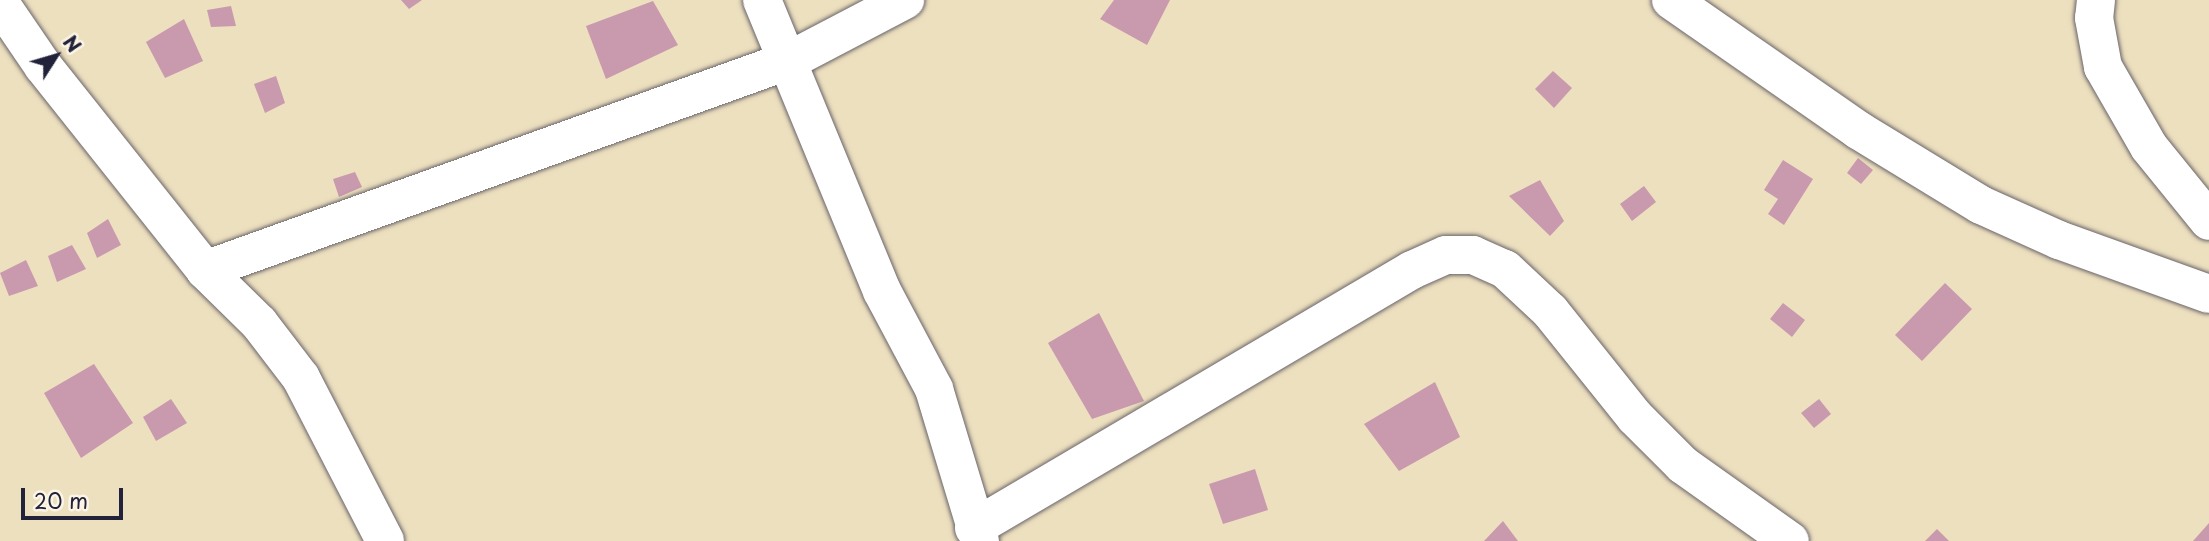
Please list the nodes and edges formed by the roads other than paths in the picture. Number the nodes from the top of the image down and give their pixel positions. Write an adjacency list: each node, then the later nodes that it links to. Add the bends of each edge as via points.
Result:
1 (762, 0): 6 (street)
2 (905, 0): 6 (street)
3 (1671, 0): 9 (street, via 1858,130 1981,205 2059,240)
4 (2096, 0): 7 (street, via 2094,19 2103,67 2149,147)
5 (6, 29): 8 (street)
6 (790, 60): 8 (street); 10 (street, via 883,291 934,389)
7 (2209, 221)
8 (205, 270): 11 (street, via 258,323 301,378)
9 (2209, 294)
10 (977, 534): 12 (street, via 1412,270 1446,255 1473,255 1505,269 1550,311 1635,417 1683,465)
11 (384, 541)
12 (1790, 541)

